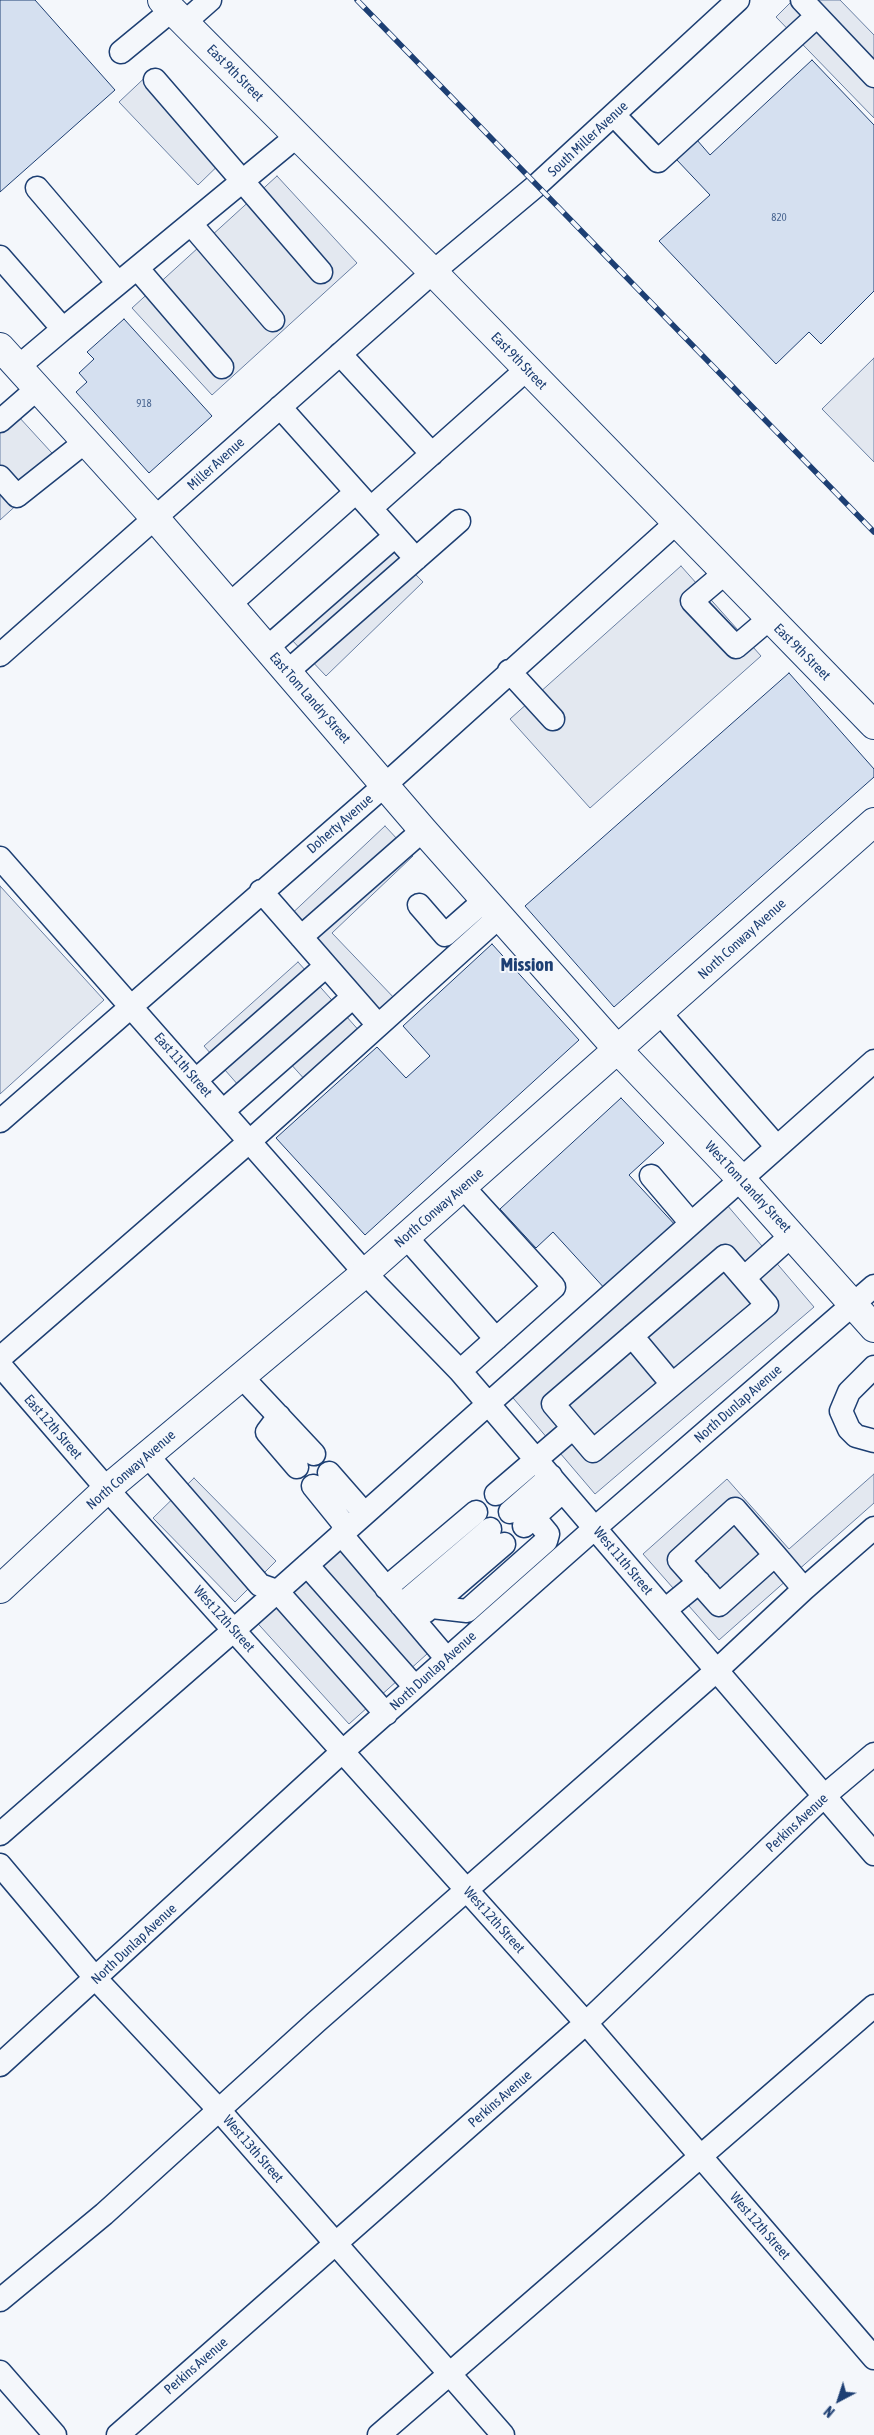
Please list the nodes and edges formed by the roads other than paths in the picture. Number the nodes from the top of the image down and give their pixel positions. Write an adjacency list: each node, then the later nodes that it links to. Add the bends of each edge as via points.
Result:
1 (210, 0): 4 (street)
2 (738, 0): 9 (street, South Miller Avenue)
3 (802, 0): 5 (street)
4 (173, 11): 6 (street); 10 (main road, East 9th Street)
5 (817, 16): 7 (street); 9 (street, via 658,161)
6 (121, 52)
7 (874, 76)
8 (155, 80): 11 (street)
9 (614, 115): 17 (street, South Miller Avenue, via 537,186)
10 (297, 136): 11 (street); 17 (main road, East 9th Street)
11 (242, 181): 13 (street); 16 (street)
12 (37, 188): 18 (street)
13 (191, 224): 15 (street); 19 (street)
14 (0, 257): 20 (street)
15 (137, 268): 18 (street); 23 (street)
16 (321, 272)
17 (433, 272): 21 (street, Miller Avenue); 24 (main road, East 9th Street)
18 (118, 283): 20 (street)
19 (273, 320)
20 (63, 329): 22 (street)
21 (340, 354): 26 (street, Miller Avenue); 29 (street)
22 (9, 357): 25 (main road, East Tom Landry Street)
23 (222, 368)
24 (527, 369): 29 (street); 34 (main road, East 9th Street)
25 (38, 388): 27 (street); 28 (main road, East Tom Landry Street)
26 (280, 407): 31 (street); 32 (street, Miller Avenue)
27 (0, 422)
28 (85, 442): 30 (street, via 17,496); 32 (main road, East Tom Landry Street)
29 (432, 454): 31 (street)
30 (0, 477)
31 (363, 500): 35 (street); 38 (street)
32 (155, 518): 38 (main road, East Tom Landry Street); 41 (street, Miller Avenue)
33 (459, 521): 36 (street)
34 (676, 523): 37 (main road, East 9th Street); 42 (street, Doherty Avenue)
35 (395, 536): 36 (street); 40 (street)
36 (416, 559): 43 (street)
37 (724, 573): 39 (main road, East 9th Street); 39 (street, via 692,601 736,647)
38 (230, 604): 40 (main road, East Tom Landry Street)
39 (769, 619): 45 (main road, East 9th Street)
40 (266, 648): 43 (main road, East Tom Landry Street)
41 (0, 655)
42 (509, 671): 44 (street); 46 (street, Doherty Avenue)
43 (287, 672): 46 (main road, East Tom Landry Street)
44 (553, 719)
45 (874, 725)
46 (385, 785): 48 (main road, East Tom Landry Street); 50 (street, Doherty Avenue)
47 (874, 822): 57 (main road, North Conway Avenue)
48 (422, 830): 52 (main road, East Tom Landry Street); 53 (street)
49 (0, 858): 56 (street, East 11th Street)
50 (261, 891): 53 (street); 56 (street, Doherty Avenue)
51 (419, 905): 52 (street, via 445,935)
52 (493, 908): 58 (street); 59 (main road, East Tom Landry Street)
53 (301, 937): 54 (street)
54 (326, 966): 55 (street); 61 (street)
55 (353, 996): 58 (street); 62 (street)
56 (132, 1006): 61 (street, East 11th Street); 63 (street, Doherty Avenue)
57 (660, 1014): 59 (main road, North Conway Avenue); 65 (street)
58 (378, 1025): 64 (street)
59 (618, 1050): 67 (main road, West Tom Landry Street); 68 (main road, North Conway Avenue)
60 (874, 1062): 65 (street)
61 (196, 1080): 62 (street, East 11th Street)
62 (223, 1111): 64 (street, East 11th Street)
63 (0, 1121)
64 (250, 1141): 72 (street, East 11th Street); 79 (street)
65 (777, 1147): 67 (street)
66 (651, 1176): 69 (street)
67 (741, 1179): 69 (street); 70 (main road, West Tom Landry Street)
68 (463, 1186): 71 (main road, North Conway Avenue); 78 (street, via 554,1287)
69 (691, 1223): 85 (street)
70 (792, 1235): 73 (street); 75 (main road, West Tom Landry Street)
71 (406, 1237): 72 (main road, North Conway Avenue); 78 (street)
72 (366, 1273): 82 (street, West 11th Street); 83 (main road, North Conway Avenue)
73 (744, 1278): 77 (street, via 725,1256); 84 (street, via 767,1305)
74 (874, 1286): 75 (street, North Dunlap Avenue)
75 (854, 1304): 76 (main road, West Tom Landry Street); 96 (street, North Dunlap Avenue)
76 (874, 1328)
77 (632, 1336): 84 (street); 86 (street, via 553,1404)
78 (496, 1339): 82 (street)
79 (0, 1358)
80 (0, 1365): 92 (street, East 12th Street)
81 (874, 1367): 87 (street, via 849,1392 841,1411 846,1425 856,1436)
82 (460, 1371): 85 (street, West 11th Street)
83 (241, 1376): 88 (main road, North Conway Avenue); 90 (street, via 279,1416)
84 (672, 1384): 86 (street, via 593,1451)
85 (487, 1403): 89 (street, West 11th Street); 94 (street)
86 (573, 1428): 89 (street)
87 (874, 1441)
88 (147, 1455): 92 (main road, North Conway Avenue); 105 (street, via 260,1585)
89 (536, 1460): 91 (street, West 11th Street); 93 (street)
90 (305, 1461)
91 (557, 1484): 96 (street, West 11th Street); 106 (street, via 522,1519 548,1534 546,1541 467,1611)
92 (107, 1489): 103 (main road, North Conway Avenue); 109 (street, West 12th Street)
93 (496, 1494)
94 (364, 1513): 98 (street); 98 (street, via 321,1479)
95 (490, 1528): 102 (street); 106 (street); 108 (street)
96 (595, 1528): 107 (street, West 11th Street); 110 (street, North Dunlap Avenue)
97 (874, 1528): 104 (street)
98 (344, 1531): 100 (street); 102 (street)
99 (775, 1555): 101 (street, via 719,1604); 101 (street, via 735,1509 680,1560); 104 (street)
100 (307, 1565): 105 (street); 112 (street)
101 (699, 1582): 107 (street)
102 (386, 1588): 108 (street)
103 (0, 1589)
104 (804, 1589): 111 (street)
105 (277, 1591): 109 (street); 113 (street)
106 (432, 1607): 108 (street)
107 (665, 1610): 111 (street, West 11th Street)
108 (408, 1613): 110 (street)
109 (234, 1630): 114 (street, West 12th Street); 117 (street)
110 (447, 1659): 112 (street, North Dunlap Avenue)
111 (716, 1671): 116 (street, West 11th Street); 120 (street)
112 (415, 1687): 113 (street, North Dunlap Avenue)
113 (386, 1714): 114 (street, North Dunlap Avenue)
114 (343, 1751): 120 (street, West 12th Street); 121 (street, North Dunlap Avenue)
115 (874, 1754): 116 (street, Perkins Avenue)
116 (823, 1797): 118 (street, West 11th Street); 123 (street, Perkins Avenue)
117 (0, 1834)
118 (874, 1854)
119 (0, 1865): 121 (street, West 13th Street)
120 (468, 1891): 123 (street, West 12th Street); 125 (street)
121 (96, 1979): 124 (street, North Dunlap Avenue); 125 (street, West 13th Street)
122 (874, 2006): 126 (street)
123 (586, 2023): 126 (street, West 12th Street); 127 (street, Perkins Avenue)
124 (0, 2065)
125 (219, 2110): 127 (street, West 13th Street); 128 (street, via 104,2214)
126 (701, 2157): 129 (street, West 12th Street); 131 (street)
127 (335, 2244): 131 (street, West 13th Street); 133 (street, Perkins Avenue)
128 (0, 2300)
129 (874, 2358)
130 (0, 2372): 132 (street)
131 (450, 2374): 134 (street); 135 (street, West 13th Street)
132 (56, 2435)
133 (118, 2435)
134 (380, 2435)
135 (503, 2435)

